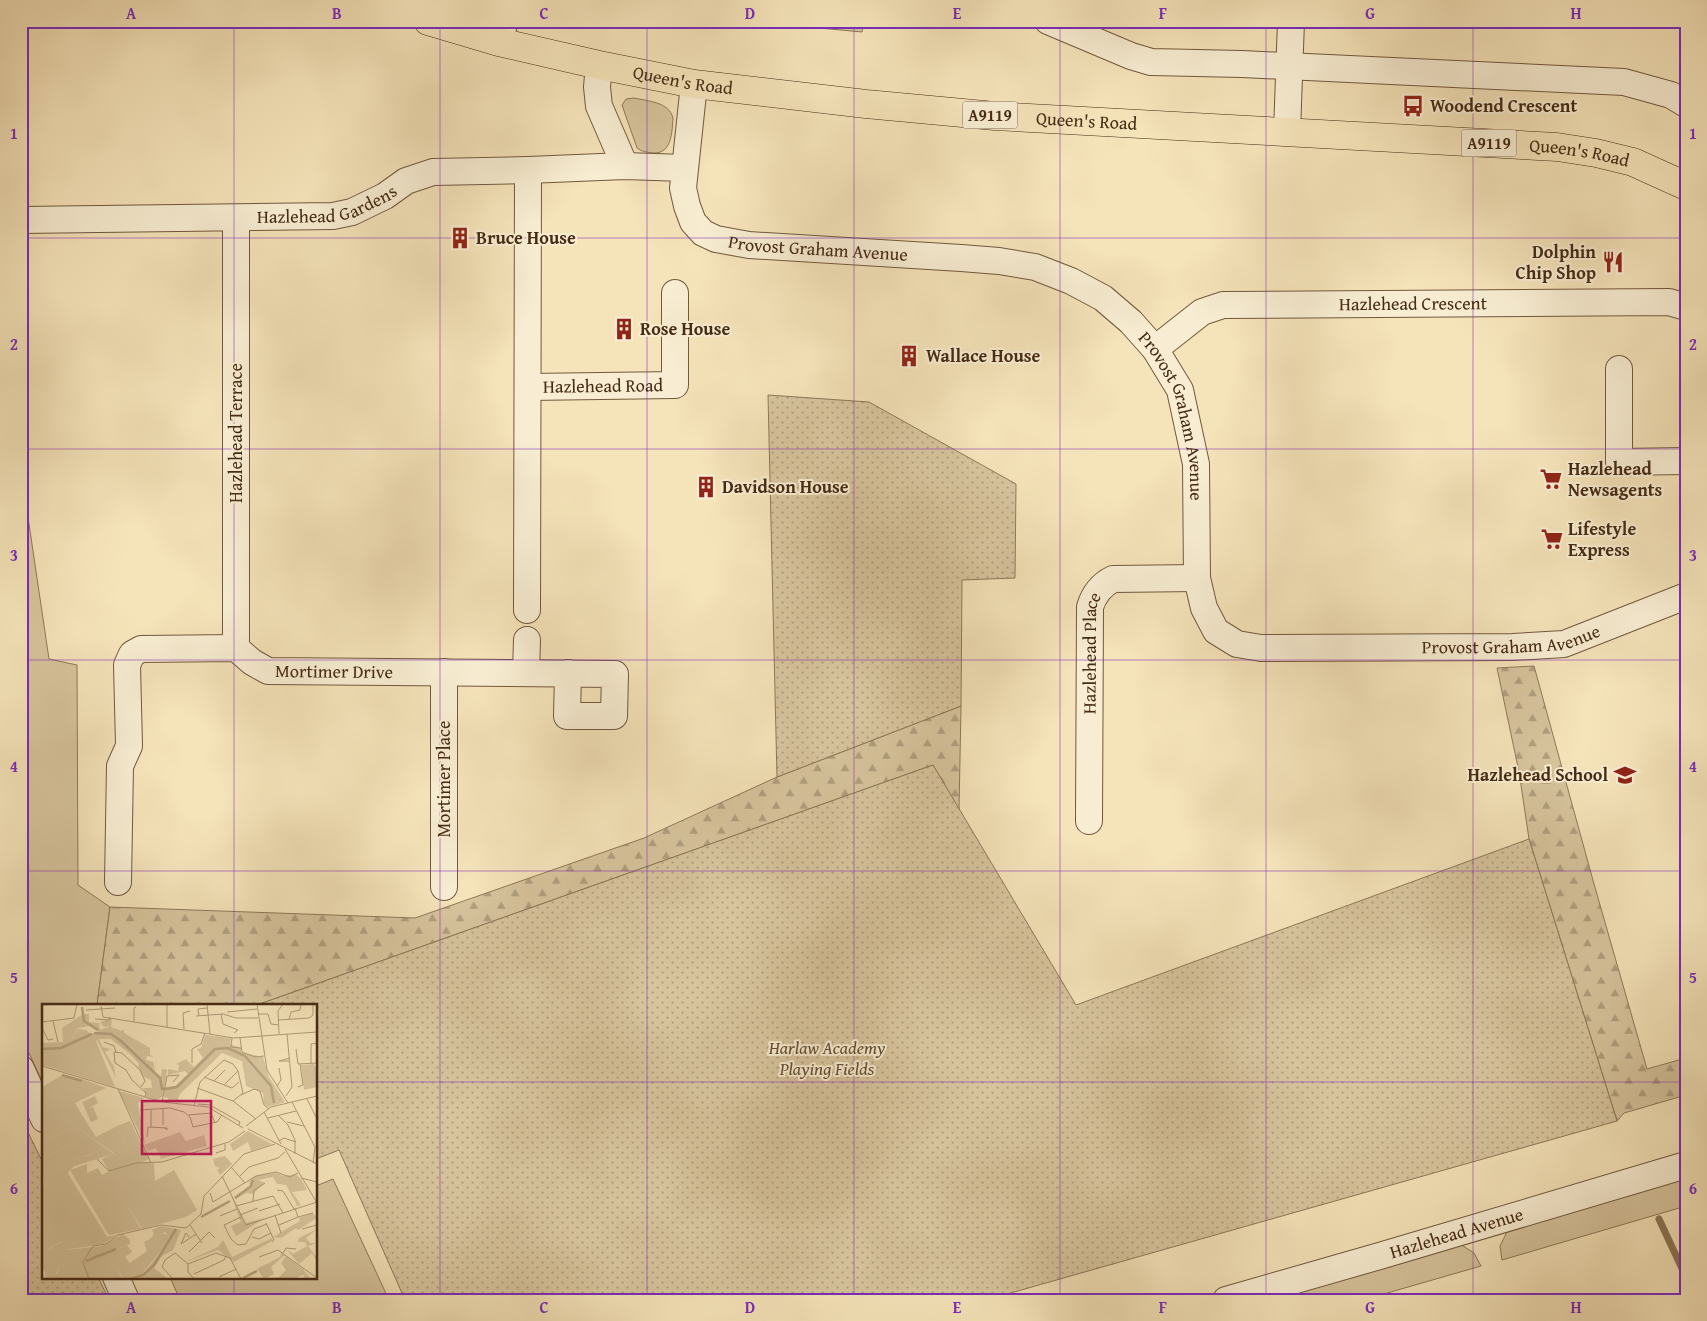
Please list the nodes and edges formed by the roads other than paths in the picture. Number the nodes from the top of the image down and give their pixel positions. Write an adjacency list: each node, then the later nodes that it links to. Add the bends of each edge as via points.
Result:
1 (428, 21): 4 (main road, Queen's Road / A9119)
2 (1048, 21): 6 (street, via 1151,62)
3 (1291, 21): 6 (street)
4 (502, 32): 5 (main road, Queen's Road / A9119)
5 (599, 66): 7 (main road, Queen's Road / A9119); 10 (street, via 599,106)
6 (1290, 67): 8 (street, via 1624,82 1671,95); 9 (street)
7 (694, 84): 9 (main road, Queen's Road / A9119, via 995,116); 11 (street, Provost Graham Avenue)
8 (1686, 104)
9 (1287, 132): 13 (main road, Queen's Road / A9119, via 1557,147 1633,162)
10 (625, 166): 11 (street, Hazlehead Gardens); 12 (street, Hazlehead Gardens)
11 (684, 168): 18 (street, Provost Graham Avenue, via 683,188 693,222 703,233 716,239 750,245 961,258 1034,267 1071,280 1103,298)
12 (528, 170): 14 (street, Hazlehead Gardens, via 433,172 406,181 385,196 352,212 333,216); 20 (street, Hazlehead Road)
13 (1686, 186)
14 (236, 218): 15 (street, Hazlehead Gardens); 26 (street, Hazlehead Terrace)
15 (21, 220)
16 (675, 293): 20 (street, Hazlehead Road, via 675,385)
17 (1686, 307): 18 (street, Hazlehead Crescent, via 1669,302 1223,305 1202,312)
18 (1155, 349): 22 (street, Provost Graham Avenue, via 1180,390 1196,464)
19 (1619, 369): 21 (street, via 1619,462)
20 (528, 387): 24 (street, Hazlehead Road)
21 (1686, 462)
22 (1197, 578): 23 (street, Provost Graham Avenue, via 1204,608 1216,631 1237,644 1261,648 1564,644); 30 (street, Hazlehead Place, via 1113,579 1093,596 1090,607)
23 (1686, 596)
24 (526, 610)
25 (526, 640): 28 (street)
26 (236, 648): 27 (street, Mortimer Drive, via 268,671); 31 (street, via 141,649 132,654 127,665 129,746 120,766)
27 (444, 672): 28 (street, Mortimer Drive); 32 (street, Mortimer Place)
28 (526, 673): 29 (street, Mortimer Drive)
29 (568, 673)
30 (1089, 822)
31 (118, 882)
32 (444, 887)
33 (21, 1069): 34 (street)
34 (42, 1115)
35 (1686, 1165): 38 (street, Hazlehead Avenue)
36 (116, 1278): 37 (street)
37 (126, 1300)
38 (1226, 1300)

